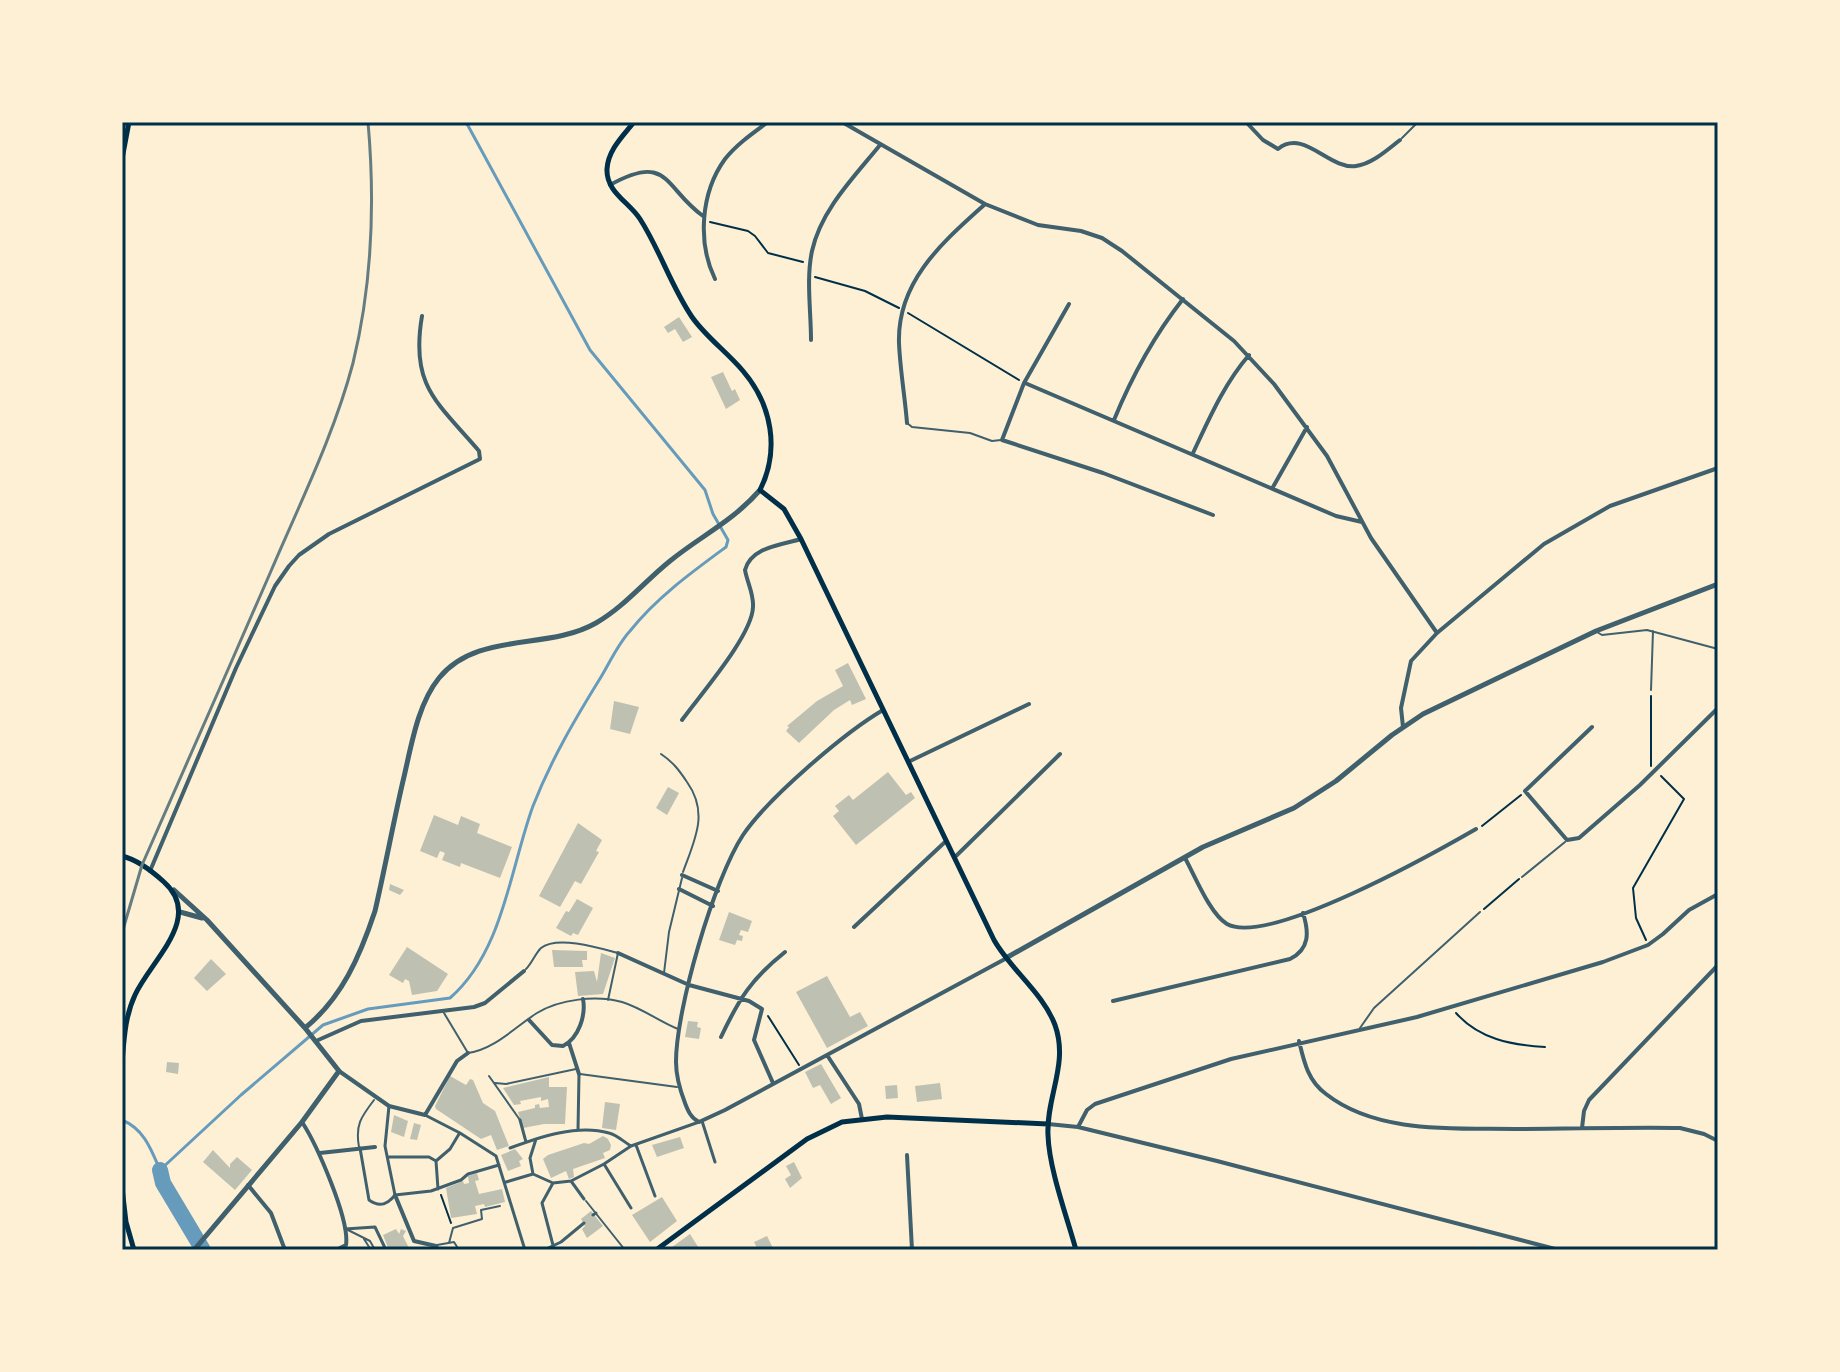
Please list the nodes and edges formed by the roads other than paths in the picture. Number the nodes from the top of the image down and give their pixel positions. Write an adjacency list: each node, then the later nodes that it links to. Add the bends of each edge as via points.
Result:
1 (129, 122): 9 (main road)
2 (634, 122): 10 (main road, via 609,157)
3 (768, 122): 12 (street, via 726,158 710,190)
4 (842, 122): 8 (street)
5 (1246, 122): 7 (street, via 1278,149 1303,144 1354,167)
6 (1418, 122): 7 (lane)
7 (1400, 140)
8 (880, 145): 11 (street); 17 (street, via 828,212 812,250)
9 (122, 159)
10 (610, 185): 12 (street, via 636,173 659,174); 27 (main road, via 639,218 691,315 744,372 767,411 773,456)
11 (985, 204): 14 (street, via 1038,225 1102,238); 21 (street, via 941,244 909,289 899,342)
12 (704, 219): 13 (street, via 706,257)
13 (715, 279)
14 (1183, 299): 18 (street); 20 (street, via 1132,377)
15 (1069, 304): 19 (street)
16 (422, 316): 52 (street, via 418,343 424,381 480,459 329,534 289,566 236,668)
17 (811, 340)
18 (1249, 355): 22 (street); 24 (street)
19 (1024, 383): 20 (street); 23 (street)
20 (1114, 420): 24 (street)
21 (907, 423): 23 (lane)
22 (1307, 427): 26 (street); 29 (street)
23 (1002, 440): 28 (street)
24 (1193, 453): 26 (street)
25 (1718, 468): 34 (street, via 1634,496 1579,522 1544,544)
26 (1273, 487): 29 (street, via 1348,521)
27 (760, 490): 30 (main road, via 784,509); 80 (street, via 727,523 675,557 597,623 556,638 466,656 438,679 411,746 367,935 335,1000)
28 (1213, 515)
29 (1362, 522): 34 (street)
30 (801, 539): 39 (main road); 40 (street, via 754,554 746,563 753,609 749,622)
31 (1718, 584): 32 (street)
32 (1596, 631): 33 (lane); 41 (street)
33 (1653, 631): 35 (lane); 36 (lane)
34 (1437, 633): 41 (street, via 1407,670)
35 (1718, 649)
36 (1651, 690)
37 (1029, 704): 45 (street)
38 (1718, 708): 47 (street, via 1579,838)
39 (883, 710): 45 (main road); 57 (street, via 757,818 737,845)
40 (682, 720)
41 (1403, 727): 50 (street, via 1294,808)
42 (1592, 727): 47 (street, via 1525,791)
43 (661, 754): 53 (lane, via 693,791 700,813)
44 (1060, 754): 51 (street)
45 (908, 762): 48 (main road)
46 (1476, 829): 62 (street, via 1374,884)
47 (1567, 840): 54 (lane)
48 (945, 842): 51 (main road); 64 (street)
49 (122, 856): 52 (main road)
50 (1185, 858): 62 (street, via 1217,916 1232,927); 67 (street)
51 (953, 859): 67 (main road)
52 (150, 871): 56 (main road)
53 (682, 875): 55 (lane); 57 (street)
54 (1522, 877)
55 (679, 889): 59 (street); 70 (lane)
56 (174, 890): 60 (main road); 63 (street)
57 (718, 891): 59 (street)
58 (1718, 894): 78 (street, via 1689,910 1648,945 1603,962)
59 (713, 906): 71 (street)
60 (180, 912): 63 (street); 86 (main road, via 135,994)
61 (1480, 912): 78 (lane, via 1374,1008)
62 (1303, 913): 75 (street, via 1308,936 1302,952 1290,959)
63 (207, 920): 80 (street)
64 (854, 927)
65 (785, 952): 72 (street)
66 (618, 953): 69 (lane, via 582,944 549,945); 70 (street); 74 (lane)
67 (1005, 959): 85 (street); 100 (main road, via 1043,1002 1058,1036 1059,1073)
68 (1718, 965): 102 (street, via 1589,1100)
69 (524, 971): 76 (street, via 485,1003)
70 (664, 973): 71 (street)
71 (689, 985): 72 (street); 79 (street)
72 (739, 998): 81 (street); 91 (street, via 762,1009 754,1040)
73 (583, 999): 74 (lane); 77 (lane); 83 (street, via 584,1016)
74 (608, 1001): 79 (lane)
75 (1113, 1001)
76 (442, 1010): 80 (street, via 361,1021); 84 (lane)
77 (529, 1020): 83 (street, via 552,1045); 84 (lane)
78 (1360, 1029): 82 (street)
79 (680, 1030): 92 (street)
80 (310, 1035): 87 (street)
81 (721, 1037)
82 (1299, 1041): 101 (street, via 1105,1099 1087,1110); 102 (street, via 1308,1074 1326,1095 1380,1119 1435,1128)
83 (569, 1043): 88 (street)
84 (468, 1053): 95 (street, via 457,1061)
85 (827, 1055): 91 (street); 96 (street, via 859,1104)
86 (122, 1063)
87 (339, 1071): 93 (street); 99 (street)
88 (578, 1071): 90 (lane); 92 (lane); 103 (street)
89 (489, 1076): 90 (lane)
90 (495, 1083): 97 (lane)
91 (773, 1083): 98 (street)
92 (679, 1087): 98 (street, via 692,1118)
93 (376, 1098): 94 (street); 111 (lane, via 358,1121)
94 (389, 1106): 95 (street); 108 (street)
95 (425, 1115): 104 (street)
96 (862, 1119): 100 (main road); 149 (main road, via 828,1127 807,1139)
97 (520, 1120): 107 (street)
98 (700, 1121): 109 (street); 117 (street)
99 (302, 1122): 113 (street); 124 (street)
100 (1048, 1124): 101 (street); 151 (main road, via 1048,1143)
101 (1078, 1127): 152 (street)
102 (1582, 1128): 106 (street, via 1680,1128)
103 (578, 1131): 105 (street); 109 (street, via 614,1135)
104 (460, 1133): 116 (street); 119 (street, via 497,1155)
105 (536, 1139): 107 (street); 120 (street, via 530,1158)
106 (1718, 1141)
107 (526, 1142): 112 (street)
108 (385, 1146): 110 (street); 115 (street)
109 (633, 1146): 118 (street); 128 (street)
110 (375, 1147): 111 (street)
111 (360, 1148): 113 (street); 127 (street, via 369,1200 388,1203)
112 (510, 1148)
113 (320, 1153): 135 (street)
114 (907, 1155): 150 (street)
115 (387, 1157): 116 (street); 127 (street)
116 (436, 1161): 126 (street)
117 (715, 1162)
118 (604, 1164): 121 (street); 133 (street)
119 (499, 1165): 122 (street); 126 (street)
120 (533, 1174): 122 (street); 123 (street)
121 (571, 1181): 123 (street); 129 (street)
122 (506, 1182): 130 (street)
123 (553, 1183): 138 (street, via 542,1203)
124 (248, 1185): 139 (street); 141 (street, via 271,1213)
125 (122, 1188): 140 (main road)
126 (438, 1189): 127 (street)
127 (395, 1195): 137 (street, via 414,1241)
128 (655, 1196)
129 (584, 1199): 148 (lane)
130 (512, 1202): 131 (street); 146 (street)
131 (506, 1204)
132 (500, 1206): 136 (lane, via 481,1210 482,1219 453,1228)
133 (631, 1208)
134 (584, 1223): 138 (street)
135 (345, 1229): 142 (street, via 346,1245); 143 (lane); 144 (street, via 375,1227)
136 (449, 1243): 137 (lane); 145 (lane)
137 (437, 1248)
138 (553, 1248): 147 (street)
139 (195, 1249)
140 (134, 1250)
141 (285, 1250)
142 (336, 1250)
143 (373, 1250)
144 (386, 1250)
145 (459, 1250)
146 (525, 1250)
147 (544, 1250)
148 (625, 1250)
149 (656, 1250)
150 (912, 1250)
151 (1076, 1250)
152 (1559, 1250)

